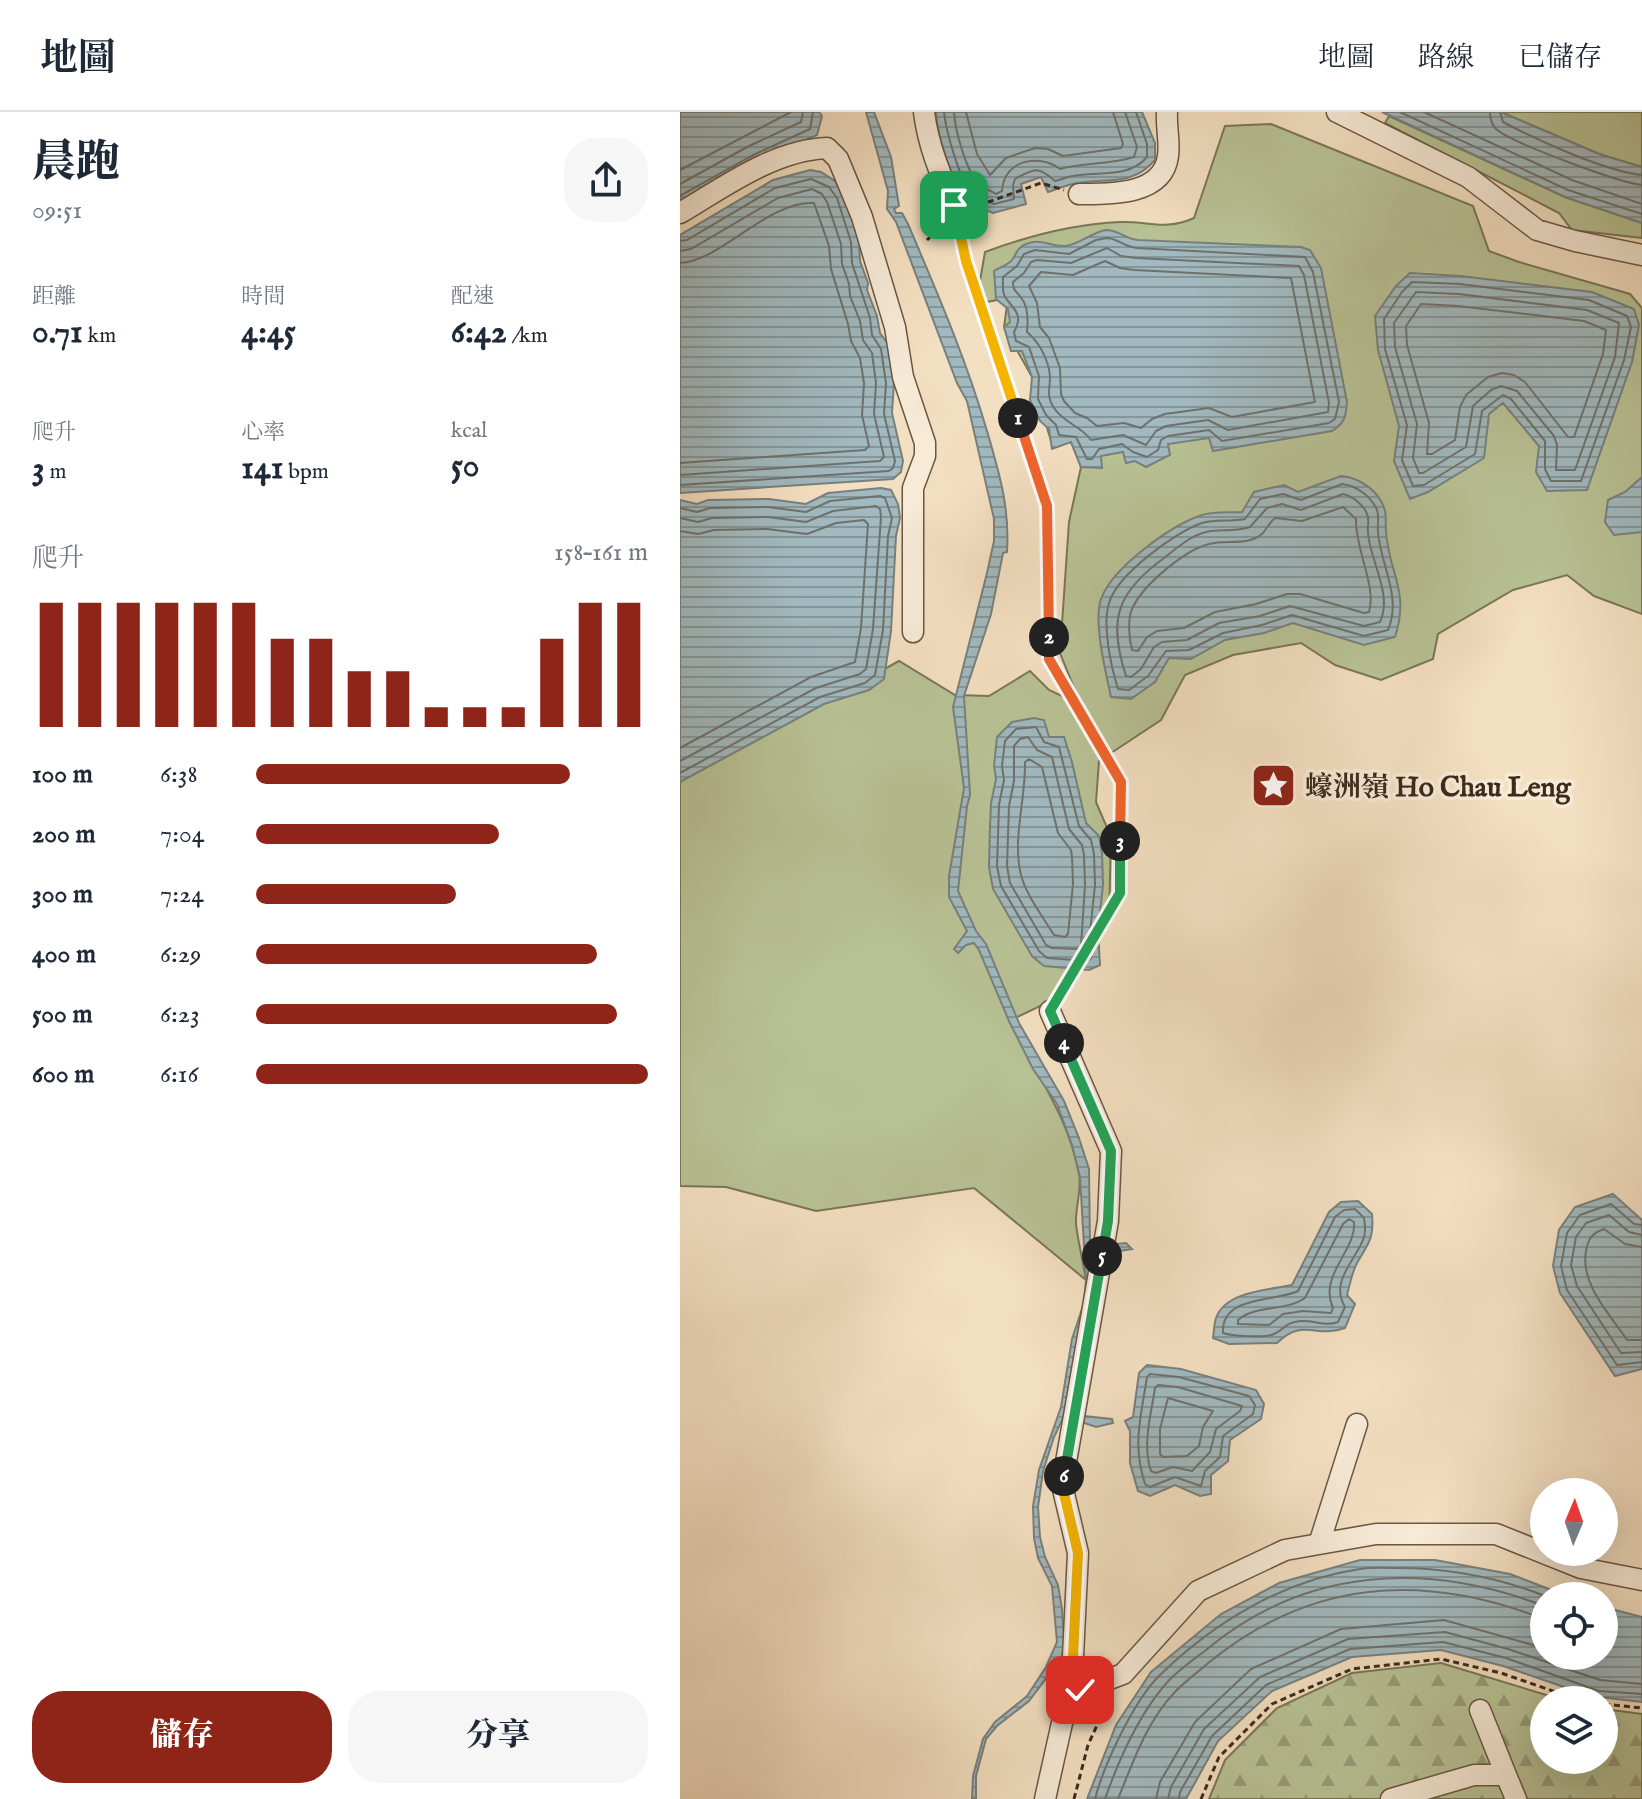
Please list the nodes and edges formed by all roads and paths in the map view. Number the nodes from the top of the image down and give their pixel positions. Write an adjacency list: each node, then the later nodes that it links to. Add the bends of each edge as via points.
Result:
1 (924, 112): 5 (street, via 938,171)
2 (1167, 112): 4 (street, via 1168,156 1162,173 1120,193)
3 (1337, 112): 8 (street, via 1468,177 1537,230)
4 (1079, 194): 5 (path, via 1041,183)
5 (955, 209): 7 (path); 10 (path, via 966,261 1047,506 1049,659 1121,782 1120,893)
6 (680, 213): 9 (street, via 780,158 827,148 838,159 862,217 925,443 913,488)
7 (927, 240)
8 (1642, 255)
9 (913, 632)
10 (1050, 1011): 16 (street, via 1111,1151 1108,1221 1062,1485 1078,1553)
11 (1357, 1424): 12 (street)
12 (1319, 1544): 13 (street, via 1376,1534 1496,1534 1581,1568); 14 (street, via 1285,1550 1198,1591)
13 (1642, 1580)
14 (1123, 1674): 16 (street, via 1080,1690); 22 (path, via 1088,1745)
15 (1539, 1686): 23 (path, via 1441,1659 1352,1669 1272,1704 1219,1757)
16 (1071, 1699): 21 (street)
17 (1618, 1705): 18 (path)
18 (1642, 1708)
19 (1480, 1710): 20 (street)
20 (1506, 1775): 24 (street, via 1474,1775); 25 (street)
21 (1045, 1799)
22 (1074, 1799)
23 (1201, 1799)
24 (1391, 1799)
25 (1516, 1799)

